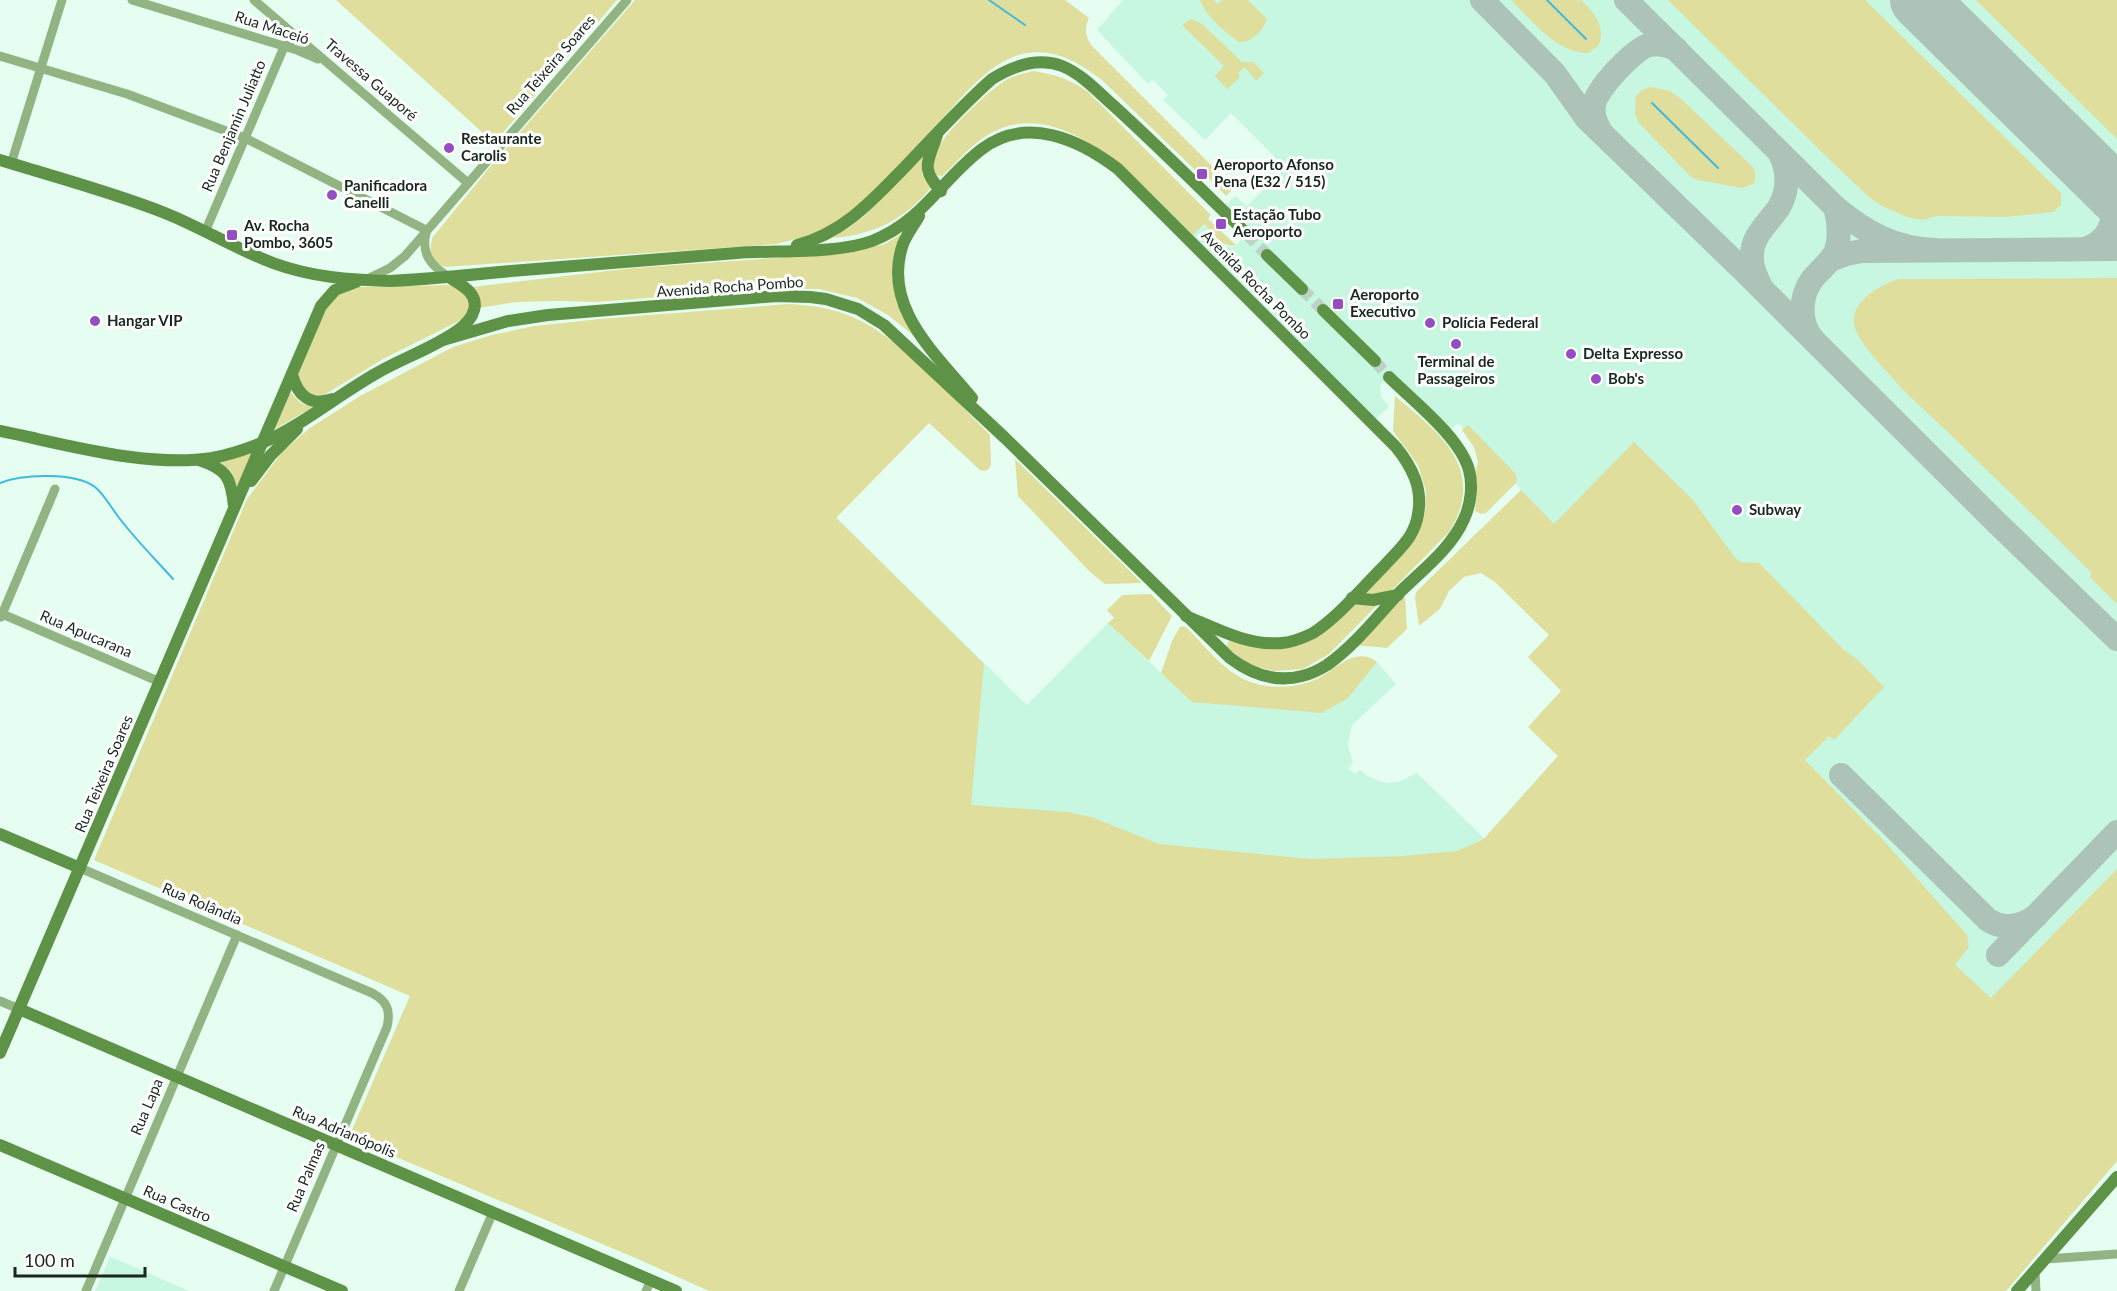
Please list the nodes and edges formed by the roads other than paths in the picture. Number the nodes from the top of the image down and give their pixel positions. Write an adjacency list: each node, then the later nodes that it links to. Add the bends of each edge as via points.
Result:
1 (63, 0): 10 (street)
2 (132, 0): 6 (street, Rua Maceió)
3 (254, 0): 5 (street, Travessa Guaporé)
4 (627, 0): 14 (street, Rua Teixeira Soares)
5 (299, 39): 6 (street, Rua Benjamin Juliatto); 7 (street, via 301,46); 9 (street, Travessa Guaporé)
6 (284, 47): 7 (street, Rua Maceió); 12 (street, Rua Benjamin Juliatto)
7 (297, 50): 9 (street, Rua Maceió)
8 (0, 56): 10 (street)
9 (332, 66): 14 (street, Travessa Guaporé)
10 (41, 68): 12 (street, via 136,97); 13 (street)
11 (939, 132): 15 (main road, via 927,166 930,178); 19 (main road, Avenida Rocha Pombo, via 981,88 1003,72 1033,63 1062,66 1086,81 1138,127); 20 (main road, Avenida Rocha Pombo, via 849,221 819,239)
12 (245, 138): 17 (street); 18 (street, Rua Benjamin Juliatto)
13 (5, 162): 18 (main road, via 138,203)
14 (468, 183): 17 (street, Rua Teixeira Soares)
15 (941, 191): 16 (main road, Avenida Rocha Pombo); 39 (main road, Avenida Rocha Pombo, via 981,149 1015,133 1046,133 1066,138 1118,169 1384,435 1412,471 1419,495 1415,528)
16 (925, 207): 20 (main road, Avenida Rocha Pombo, via 902,226 870,242 833,249); 33 (main road, via 908,234 900,257 899,286 906,313)
17 (426, 231): 22 (street, via 424,251 429,262); 23 (street, Rua Teixeira Soares, via 397,263)
18 (205, 232): 23 (main road, via 283,266 321,276)
19 (1246, 234)
20 (766, 251): 22 (main road, Avenida Rocha Pombo)
21 (1267, 255): 24 (main road, Avenida Rocha Pombo)
22 (449, 277): 23 (main road, Avenida Rocha Pombo); 26 (main road, via 472,294 475,306 468,321)
23 (362, 280): 28 (main road, Rua Teixeira Soares, via 341,286 329,295)
24 (1302, 290)
25 (1323, 310): 27 (main road, Avenida Rocha Pombo)
26 (443, 340): 30 (main road); 33 (main road, Avenida Rocha Pombo, via 548,315 777,296 826,299 858,309 884,325)
27 (1375, 361)
28 (292, 374): 30 (main road, via 296,388 305,397 320,401); 34 (main road, Rua Teixeira Soares)
29 (1389, 377): 38 (main road, Avenida Rocha Pombo, via 1454,441 1464,456 1471,487 1467,512 1459,529)
30 (336, 398): 31 (main road)
31 (309, 417): 34 (main road); 37 (main road, Rua Teixeira Soares, via 270,456)
32 (0, 431): 35 (main road, via 140,457)
33 (1005, 437): 41 (main road, Avenida Rocha Pombo)
34 (262, 443): 35 (main road); 37 (main road, Rua Teixeira Soares)
35 (198, 459): 37 (main road, via 225,472)
36 (56, 489): 40 (street)
37 (235, 508): 42 (main road, Rua Teixeira Soares)
38 (1398, 594): 39 (main road, via 1373,600); 41 (main road, Avenida Rocha Pombo, via 1328,664 1286,679 1243,668)
39 (1352, 598): 41 (main road, Avenida Rocha Pombo, via 1314,632 1283,643 1245,639)
40 (1, 615): 42 (street, Rua Apucarana)
41 (1186, 616)
42 (160, 682): 44 (main road, Rua Teixeira Soares)
43 (0, 834): 44 (main road, Rua Rolândia)
44 (80, 868): 45 (street, Rua Rolândia); 48 (main road, Rua Teixeira Soares)
45 (237, 935): 47 (street, Rua Rolândia, via 372,993); 50 (street, Rua Lapa)
46 (0, 1001): 48 (street, Rua Adrianópolis)
47 (388, 1007): 52 (street, Rua Palmas, via 387,1027)
48 (19, 1009): 49 (main road, Rua Teixeira Soares); 50 (main road, Rua Adrianópolis)
49 (0, 1053)
50 (177, 1077): 52 (main road, Rua Adrianópolis); 54 (street, Rua Lapa)
51 (0, 1145): 54 (main road, Rua Castro)
52 (336, 1145): 55 (main road, Rua Adrianópolis); 58 (street, Rua Palmas)
53 (2117, 1177): 57 (main road)
54 (125, 1198): 58 (main road, Rua Castro); 61 (street, Rua Lapa)
55 (493, 1212): 60 (main road, Rua Adrianópolis); 64 (street)
56 (2117, 1254): 57 (street)
57 (2046, 1259): 59 (main road)
58 (284, 1266): 62 (street, Rua Palmas); 63 (main road, Rua Castro)
59 (2035, 1271): 66 (main road); 67 (street)
60 (649, 1286): 65 (main road, Rua Adrianópolis)
61 (86, 1291)
62 (274, 1291)
63 (342, 1291)
64 (459, 1291)
65 (676, 1291)
66 (2017, 1291)
67 (2036, 1291)

